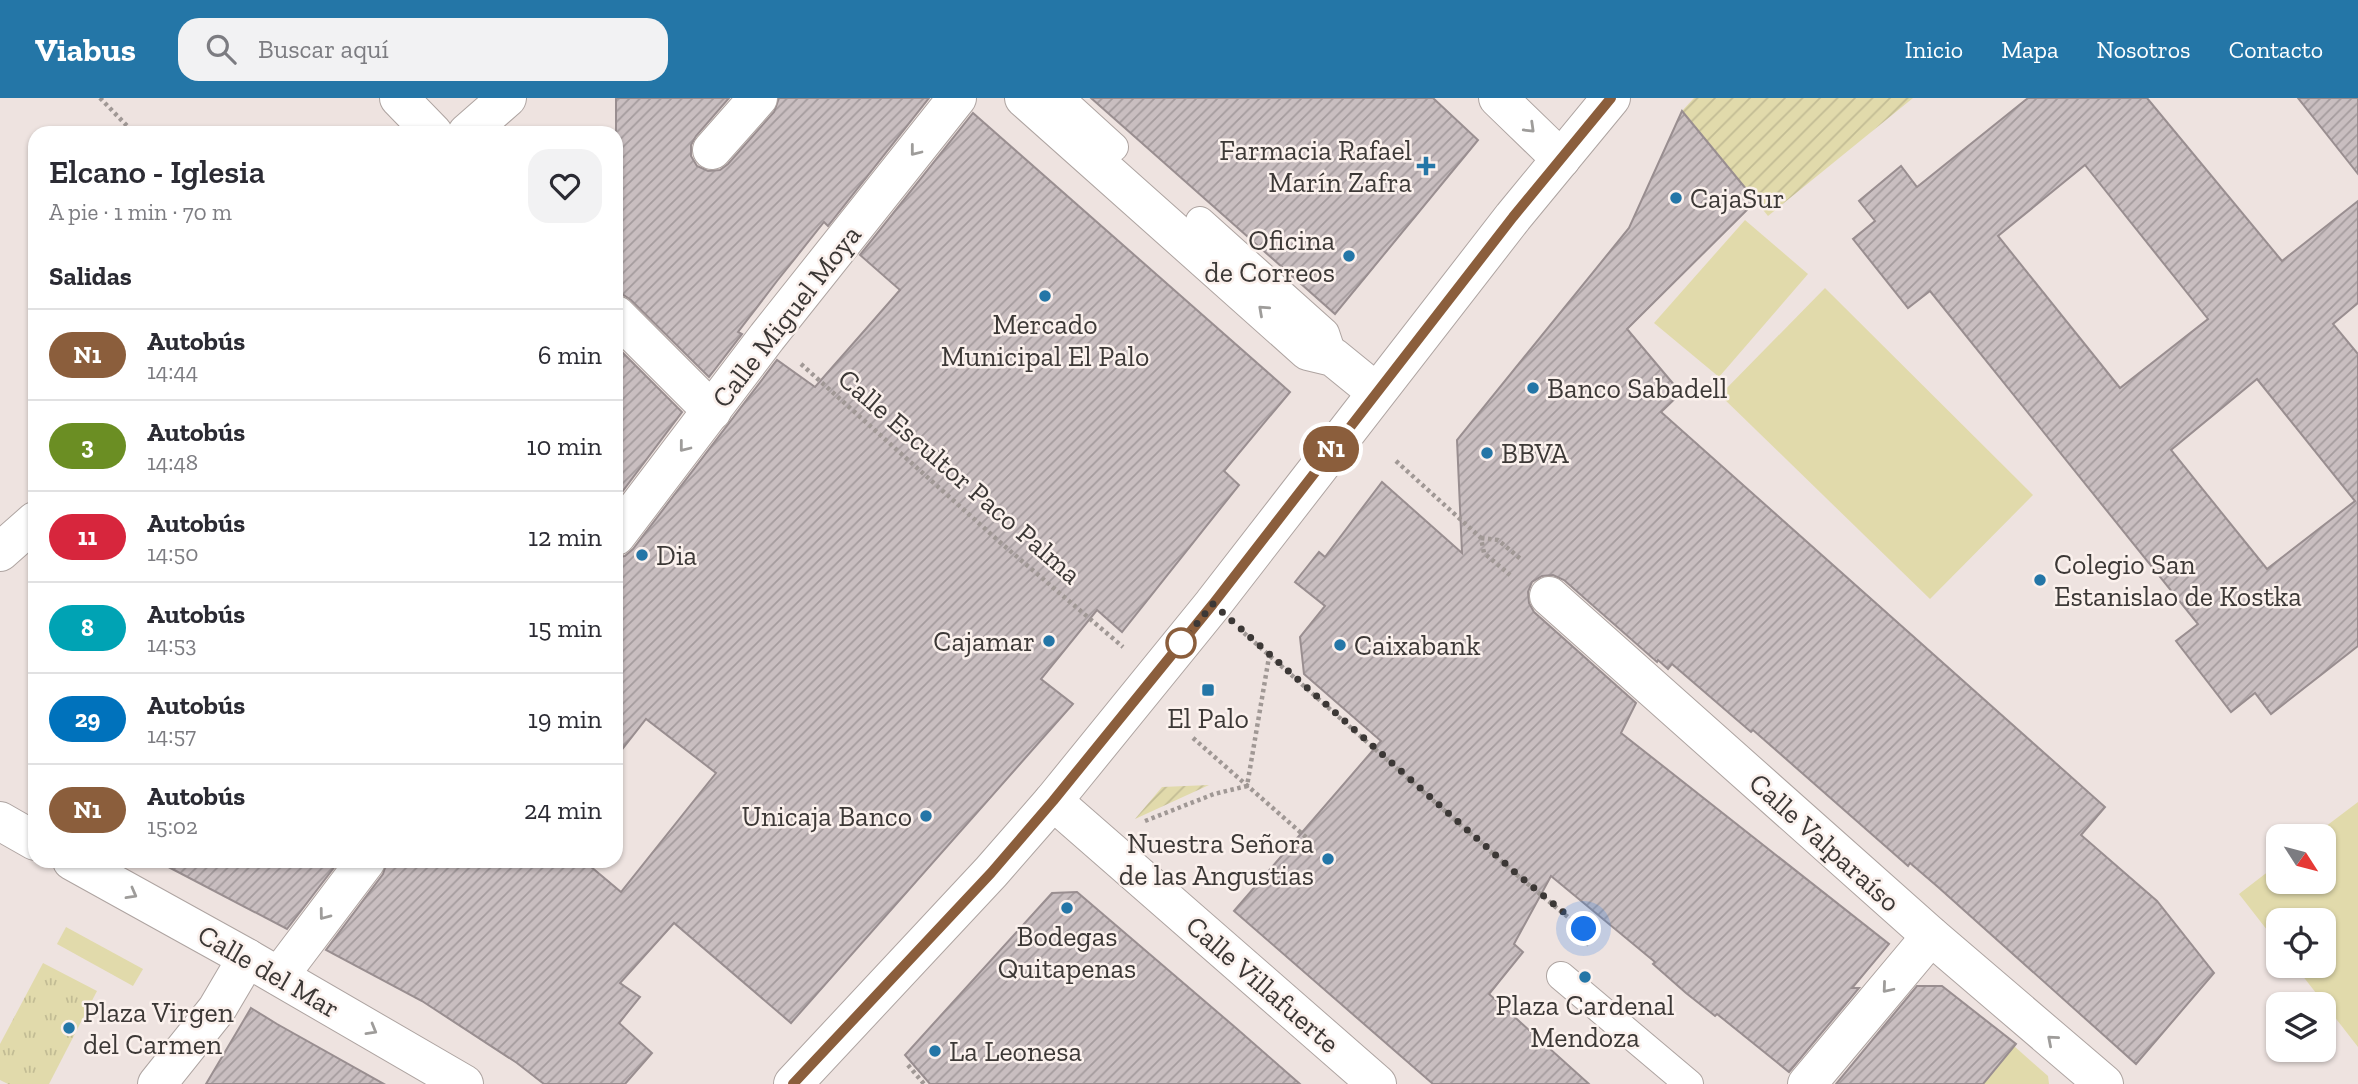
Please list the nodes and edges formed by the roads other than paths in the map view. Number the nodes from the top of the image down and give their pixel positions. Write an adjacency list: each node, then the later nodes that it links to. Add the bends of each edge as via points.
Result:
1 (399, 98): 9 (street)
2 (507, 98): 10 (street)
3 (758, 98): 12 (street)
4 (957, 98): 18 (street, Calle Miguel Moya, one-way to 18)
5 (1024, 98): 16 (street, one-way to 5, via 1308,351)
6 (1060, 98): 11 (lane)
7 (1498, 98): 13 (street, one-way to 13)
8 (1611, 98): 13 (street)
9 (426, 126)
10 (475, 126)
11 (1114, 147)
12 (712, 150)
13 (1561, 159): 17 (street)
14 (1200, 221): 16 (lane, via 1325,333)
15 (623, 322): 18 (street)
16 (1333, 357): 17 (street)
17 (1376, 393): 23 (street)
18 (712, 411): 20 (street, Calle Miguel Moya, one-way to 20)
19 (28, 527): 21 (street)
20 (623, 527)
21 (0, 552)
22 (1534, 590): 28 (street, Calle Valparaíso)
23 (1053, 801): 31 (street, Calle Villafuerte); 35 (street)
24 (0, 821): 25 (street)
25 (28, 837)
26 (85, 868): 29 (street, Calle del Mar, one-way to 29)
27 (359, 868): 29 (street, one-way to 29)
28 (1931, 936): 32 (street, Calle Valparaíso, one-way to 28); 37 (street, one-way to 37)
29 (263, 967): 33 (street, via 217,1009); 34 (street, Calle del Mar, one-way to 34)
30 (1561, 976): 36 (lane)
31 (1363, 1079)
32 (2100, 1083)
33 (158, 1084)
34 (464, 1084)
35 (793, 1084)
36 (1689, 1084)
37 (1807, 1084)

